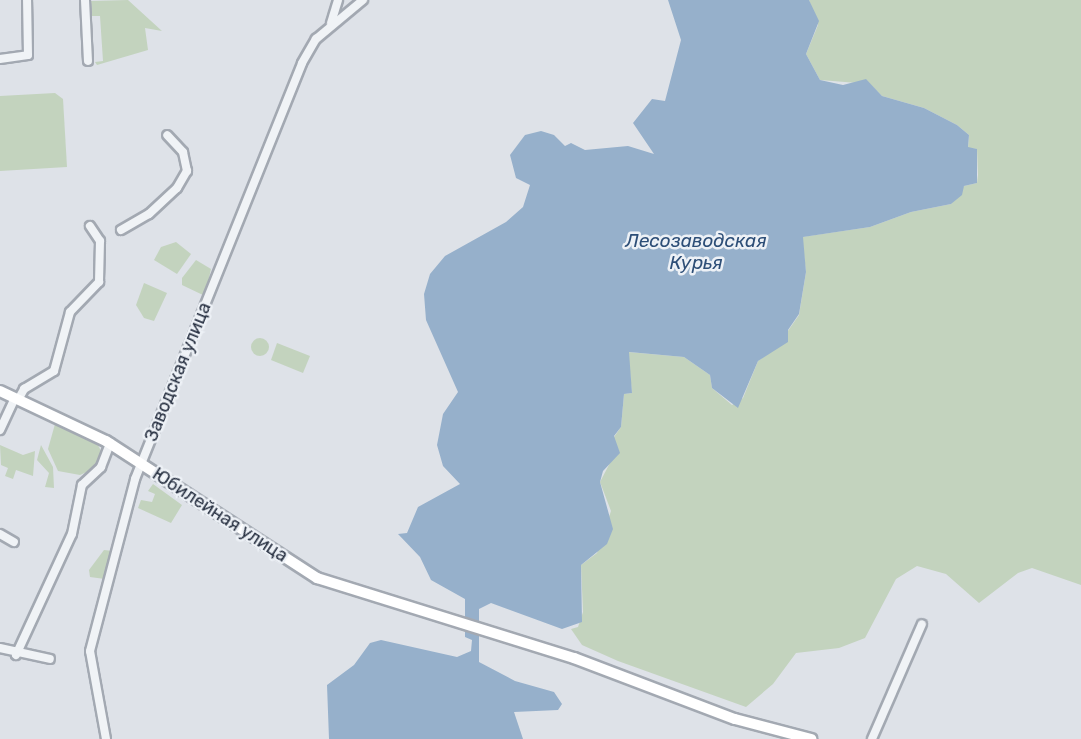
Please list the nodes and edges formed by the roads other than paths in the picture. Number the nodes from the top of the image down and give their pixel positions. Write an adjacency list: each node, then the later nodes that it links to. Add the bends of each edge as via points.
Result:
1 (27, 0): 6 (street, via 28,55)
2 (85, 0): 7 (street)
3 (338, 0): 5 (street)
4 (363, 0): 5 (street)
5 (331, 23): 15 (street, Заводская улица, via 316,39 294,82)
6 (0, 59)
7 (88, 61)
8 (167, 135): 10 (street, via 183,152 187,171 177,188 149,214)
9 (90, 226): 12 (street, via 100,241 99,282 70,312 54,370 24,389)
10 (121, 230)
11 (0, 391): 12 (main road, Юбилейная улица)
12 (17, 399): 13 (street); 14 (main road, Юбилейная улица)
13 (0, 430)
14 (110, 443): 15 (main road, Юбилейная улица); 20 (street, via 101,467 82,485 72,534)
15 (141, 464): 22 (street, Заводская улица, via 90,651); 23 (main road, Юбилейная улица, via 317,578 574,658 734,719)
16 (0, 534): 17 (street)
17 (14, 542)
18 (922, 624): 24 (street, via 911,654 898,670 888,708 878,716)
19 (0, 648): 20 (street)
20 (16, 655): 21 (street)
21 (50, 659)
22 (106, 739)
23 (811, 739)
24 (872, 739)

